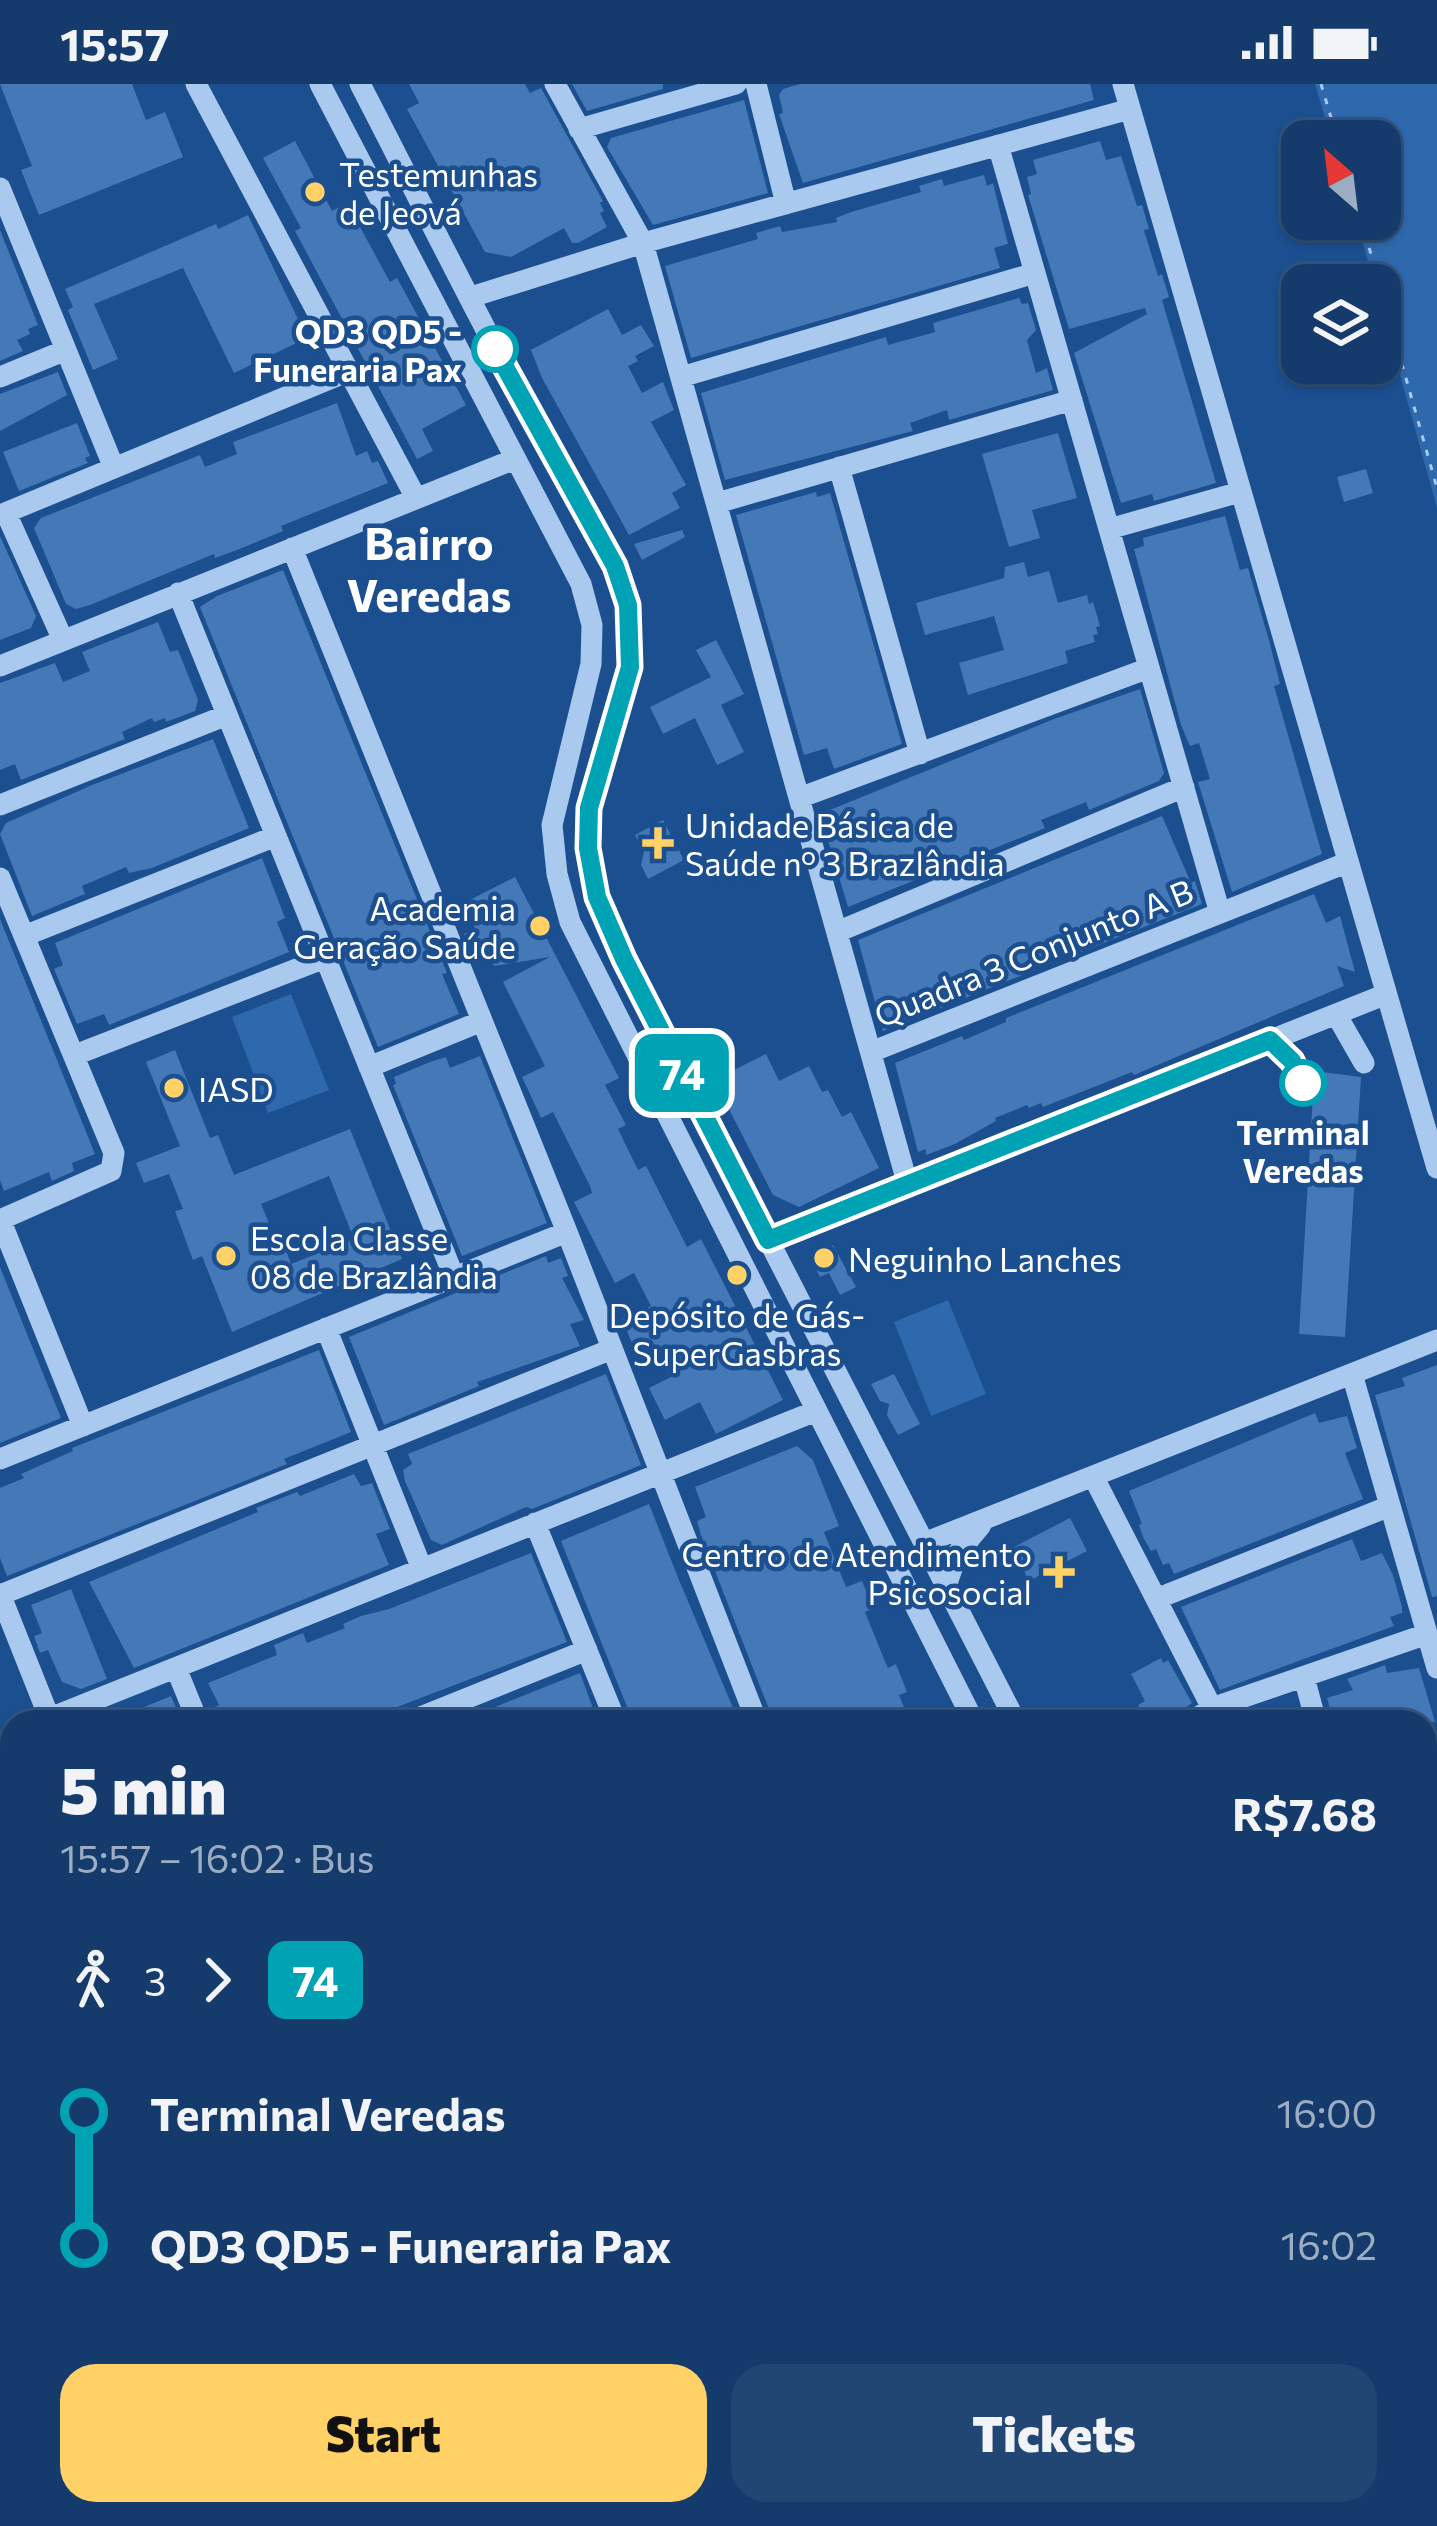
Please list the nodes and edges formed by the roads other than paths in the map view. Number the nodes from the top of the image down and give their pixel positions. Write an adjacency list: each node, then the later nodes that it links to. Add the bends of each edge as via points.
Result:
1 (196, 84): 19 (street)
2 (320, 84): 18 (street)
3 (360, 84): 15 (street)
4 (554, 84): 9 (street)
5 (736, 84): 9 (street)
6 (756, 84): 12 (street)
7 (1123, 84): 8 (street)
8 (1130, 109): 10 (street); 26 (street)
9 (579, 129): 13 (street)
10 (998, 145): 12 (street); 14 (street)
11 (0, 188): 17 (street)
12 (786, 204): 13 (street)
13 (643, 243): 15 (street); 21 (street)
14 (1035, 273): 21 (street); 22 (street)
15 (471, 297): 16 (street)
16 (495, 349): 18 (street); 57 (street, via 615,566 628,605 630,667 589,808 588,848 597,897)
17 (66, 350): 20 (street); 25 (street)
18 (464, 364): 23 (street)
19 (349, 370): 25 (street); 27 (street)
20 (0, 377)
21 (681, 377): 28 (street)
22 (1072, 400): 24 (street); 30 (street)
23 (515, 459): 27 (street); 58 (street, via 581,584 592,626 592,664 552,825 556,874 570,922)
24 (839, 467): 28 (street); 37 (street)
25 (114, 468): 29 (street)
26 (1240, 492): 30 (street); 42 (street)
27 (416, 498): 31 (street)
28 (717, 503): 39 (street)
29 (3, 514): 33 (street)
30 (1109, 529): 35 (street)
31 (292, 548): 32 (street); 50 (street)
32 (178, 593): 33 (street); 36 (street)
33 (63, 640): 34 (street)
34 (0, 666)
35 (1149, 668): 37 (street); 38 (street)
36 (226, 715): 40 (street); 41 (street)
37 (920, 754): 39 (street)
38 (1184, 787): 44 (street); 45 (street)
39 (800, 799): 45 (street)
40 (0, 805)
41 (276, 836): 46 (street); 47 (street)
42 (1346, 863): 44 (street, Quadra 3 Conjunto A B); 48 (street)
43 (0, 878): 46 (street)
44 (1220, 913): 52 (street, Quadra 3 Conjunto A B)
45 (837, 932): 52 (street)
46 (24, 936): 53 (street)
47 (325, 958): 53 (street); 55 (street)
48 (1384, 995): 49 (street); 60 (street)
49 (1336, 1014): 51 (street); 54 (street)
50 (482, 1021): 55 (street); 64 (street)
51 (1270, 1040): 56 (street); 62 (street)
52 (871, 1052): 62 (street)
53 (76, 1055): 63 (street, via 114,1153 111,1172)
54 (1364, 1063)
55 (369, 1066): 66 (street)
56 (1303, 1083)
57 (701, 1109): 58 (street, via 698,1123 684,1130); 59 (street)
58 (668, 1121): 61 (street)
59 (724, 1154): 61 (street, via 707,1150); 65 (street)
60 (1437, 1168)
61 (693, 1170): 71 (street)
62 (907, 1182): 65 (street)
63 (0, 1219): 72 (street)
64 (567, 1232): 66 (street); 69 (street)
65 (768, 1240): 80 (street)
66 (454, 1277): 67 (street)
67 (326, 1328): 72 (street); 73 (street)
68 (1437, 1340): 70 (street)
69 (612, 1349): 73 (street); 75 (street)
70 (1352, 1374): 76 (street); 77 (street)
71 (816, 1411): 75 (street); 97 (street)
72 (82, 1426): 74 (street)
73 (373, 1445): 81 (street); 83 (street)
74 (0, 1459)
75 (660, 1474): 79 (street); 96 (street)
76 (1094, 1478): 78 (street); 84 (street)
77 (1390, 1506): 84 (street); 85 (street)
78 (983, 1522): 80 (street); 82 (street, via 957,1553)
79 (535, 1523): 81 (street); 86 (street)
80 (924, 1543): 82 (street)
81 (422, 1569): 87 (street)
82 (946, 1586): 98 (street)
83 (0, 1594): 91 (street)
84 (1156, 1599): 90 (street)
85 (1427, 1634): 88 (street); 89 (street)
86 (587, 1650): 94 (street); 95 (street)
87 (176, 1668): 92 (street); 93 (street)
88 (1437, 1668)
89 (1304, 1677): 90 (street); 100 (street)
90 (1212, 1708): 99 (street)
91 (47, 1710)
92 (75, 1710)
93 (193, 1710)
94 (438, 1710)
95 (611, 1710)
96 (752, 1710)
97 (968, 1710)
98 (1010, 1710)
99 (1209, 1710)
100 (1313, 1710)

